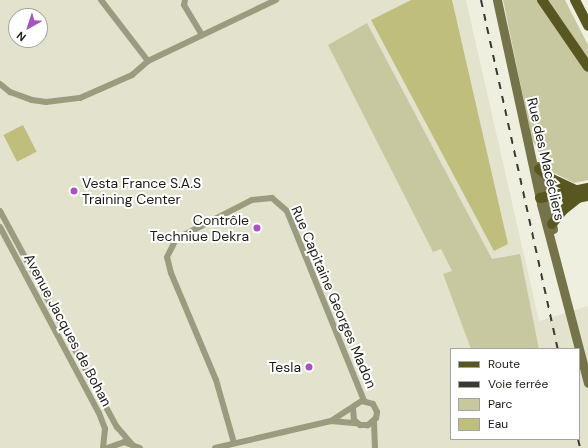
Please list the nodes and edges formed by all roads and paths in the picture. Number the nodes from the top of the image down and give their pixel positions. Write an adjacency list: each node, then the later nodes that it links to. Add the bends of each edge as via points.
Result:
1 (101, 0): 11 (street)
2 (185, 0): 10 (street, via 184,5)
3 (276, 0): 10 (street)
4 (497, 0): 14 (street, Rue des Macécliers)
5 (542, 0): 12 (main road)
6 (575, 0): 9 (main road)
7 (579, 0): 8 (main road)
8 (588, 16)
9 (588, 26)
10 (202, 35): 11 (street)
11 (148, 61): 13 (street, via 132,75 80,98 61,101 27,98 10,92)
12 (588, 67)
13 (0, 84)
14 (525, 136): 15 (street, Rue des Macécliers); 17 (street, Rue des Macécliers)
15 (539, 169): 16 (main road, via 552,179); 17 (street, Rue des Macécliers)
16 (583, 193): 17 (main road); 19 (main road, via 562,210)
17 (544, 201): 19 (street, Rue des Macécliers); 21 (street, Rue des Macécliers)
18 (0, 211): 31 (street, Avenue Jacques de Bohan, via 123,437)
19 (552, 224): 21 (street, Rue des Macécliers)
20 (0, 227): 32 (street, Avenue Jacques de Bohan, via 100,413 105,429)
21 (573, 322): 22 (street, Rue des Macécliers)
22 (579, 348)
23 (580, 350): 24 (street, Rue des Macécliers)
24 (588, 383)
25 (364, 401): 26 (street, via 358,402); 28 (street, via 376,408); 30 (street, Rue Capitaine Georges Madon, via 288,211 272,198 252,200 176,239 167,256 171,273 216,380)
26 (353, 408): 27 (street); 29 (street, via 352,416)
27 (331, 421): 29 (street); 30 (street)
28 (374, 421): 29 (street, via 368,425); 36 (street)
29 (356, 423)
30 (234, 443): 35 (street)
31 (132, 444): 33 (street, via 116,443); 34 (street)
32 (103, 448)
33 (107, 448)
34 (140, 448)
35 (215, 448)
36 (375, 448)

